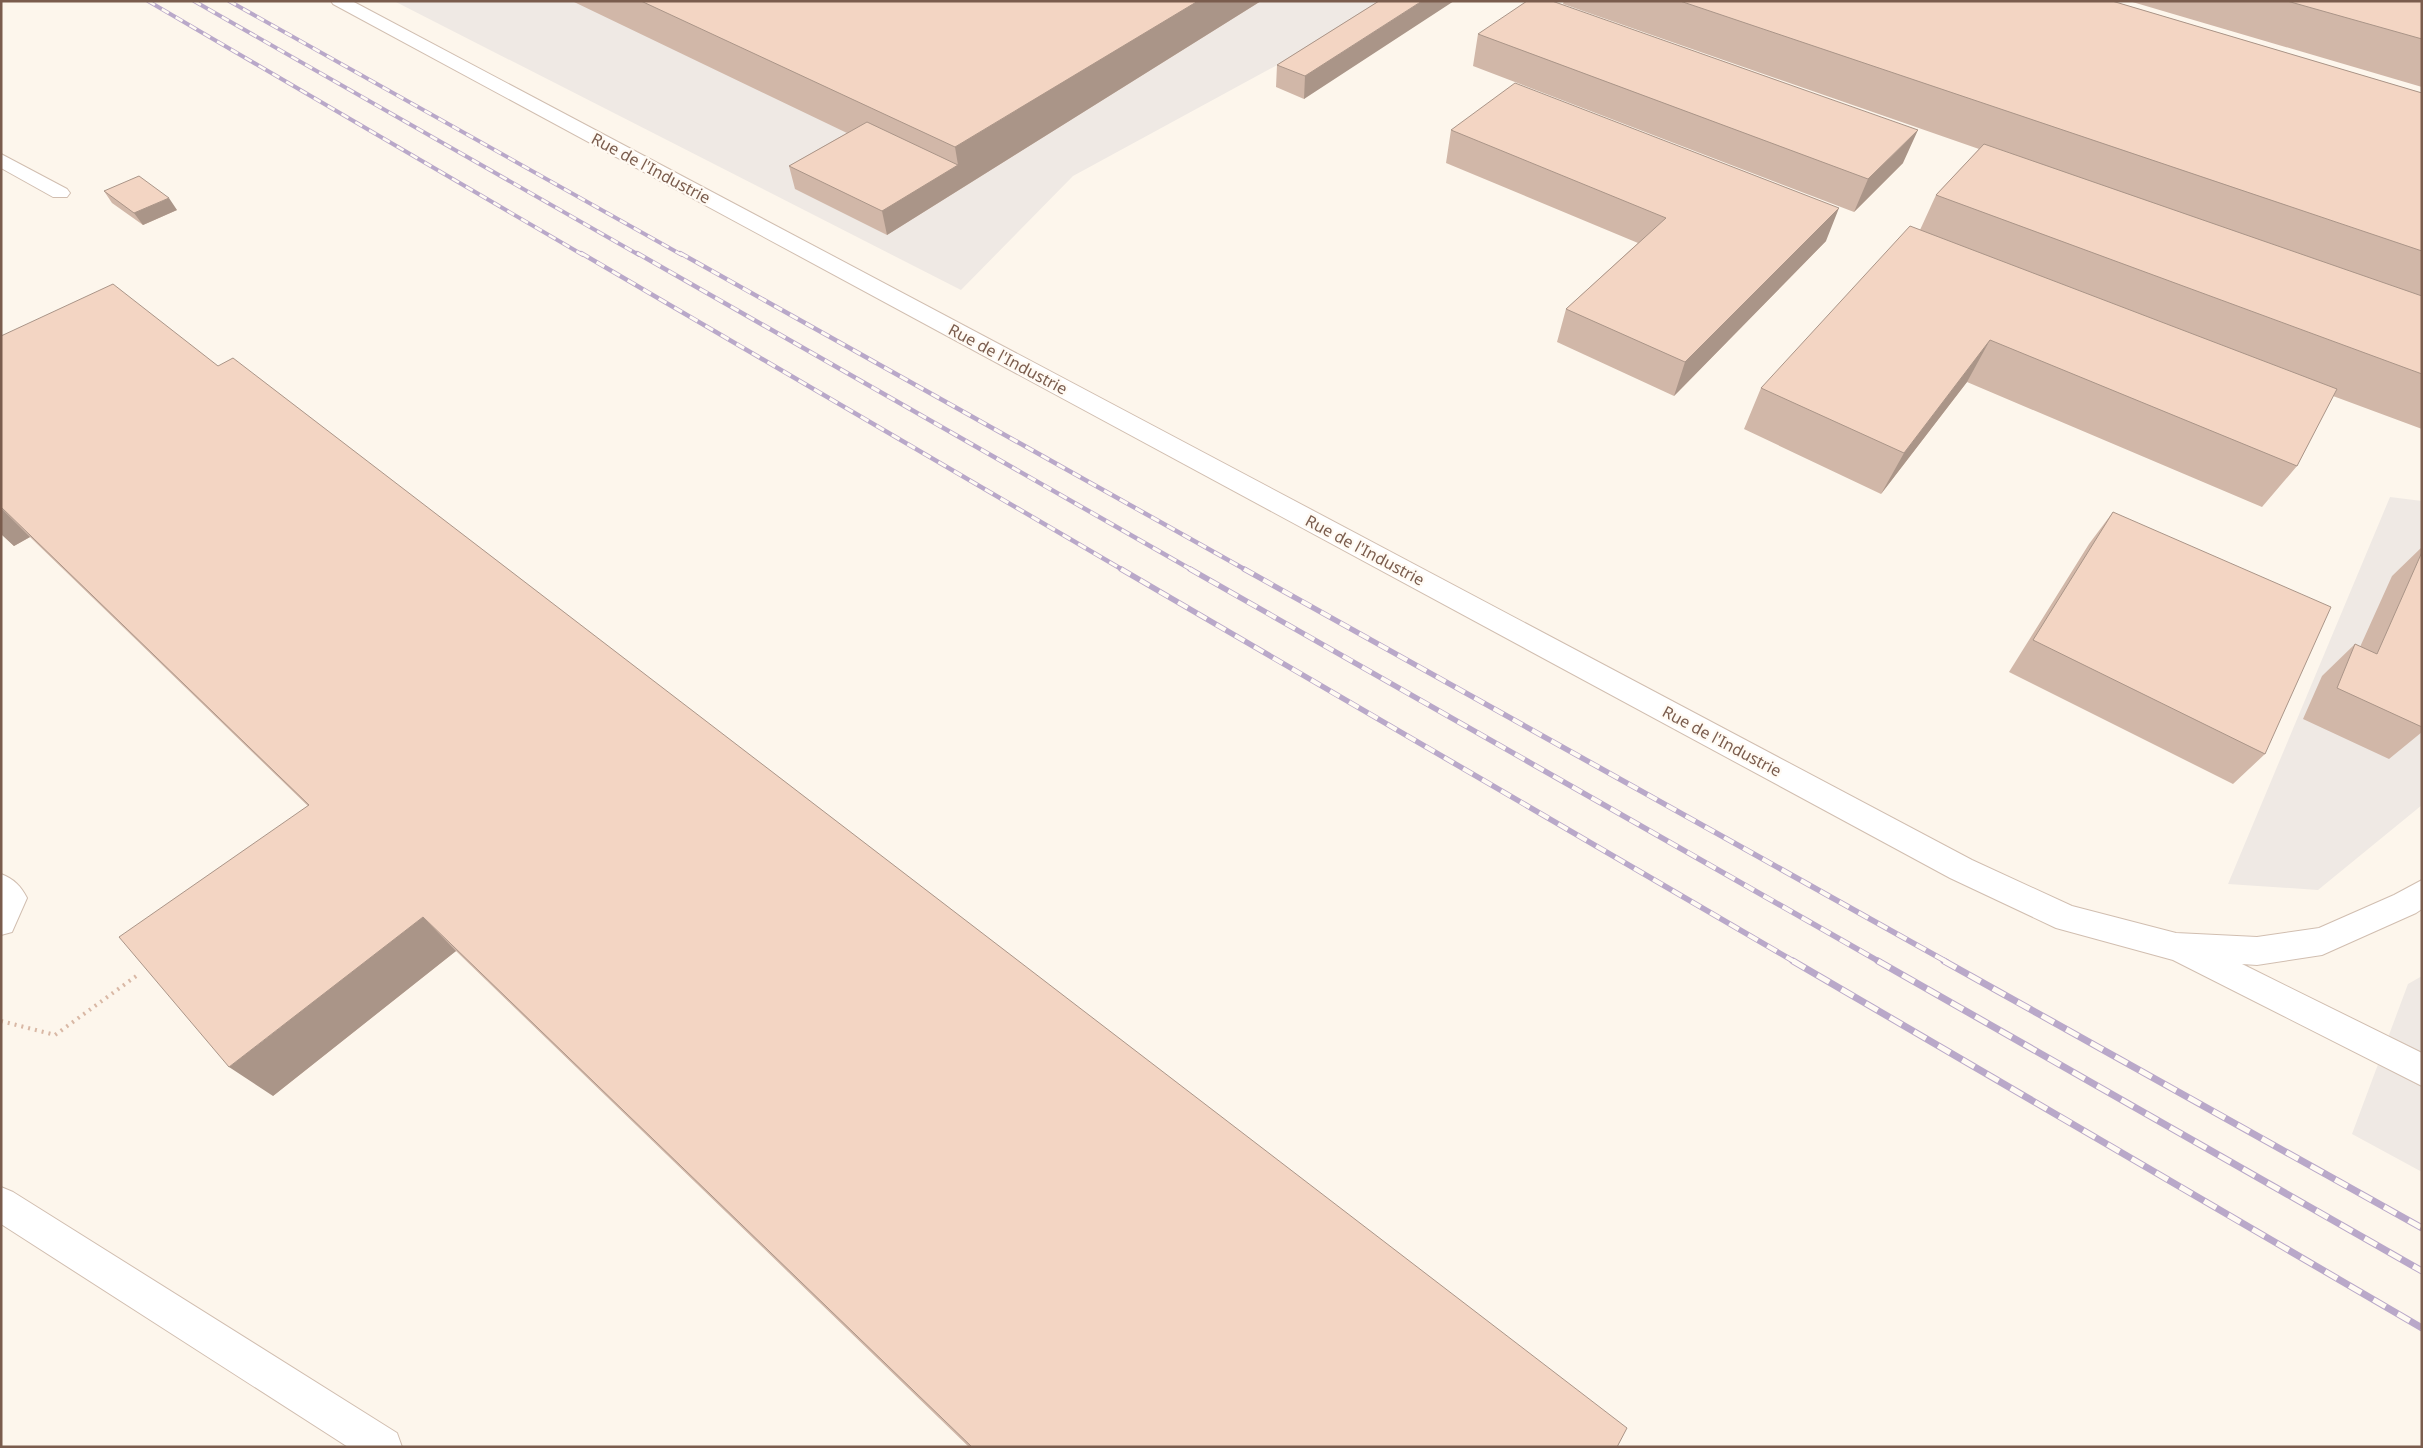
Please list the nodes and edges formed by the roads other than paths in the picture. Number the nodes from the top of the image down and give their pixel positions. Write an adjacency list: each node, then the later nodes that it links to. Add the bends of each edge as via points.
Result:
1 (339, 1): 7 (street, Rue de l'Industrie, via 1960,869 2067,918)
2 (1, 160): 3 (street)
3 (60, 193)
4 (1, 886): 6 (street, via 12,898)
5 (2422, 894): 7 (street, Rue de l'Industrie, via 2322,941 2257,950)
6 (1, 922)
7 (2176, 947): 8 (street)
8 (2422, 1070)
9 (1, 1204): 10 (street)
10 (383, 1447)

